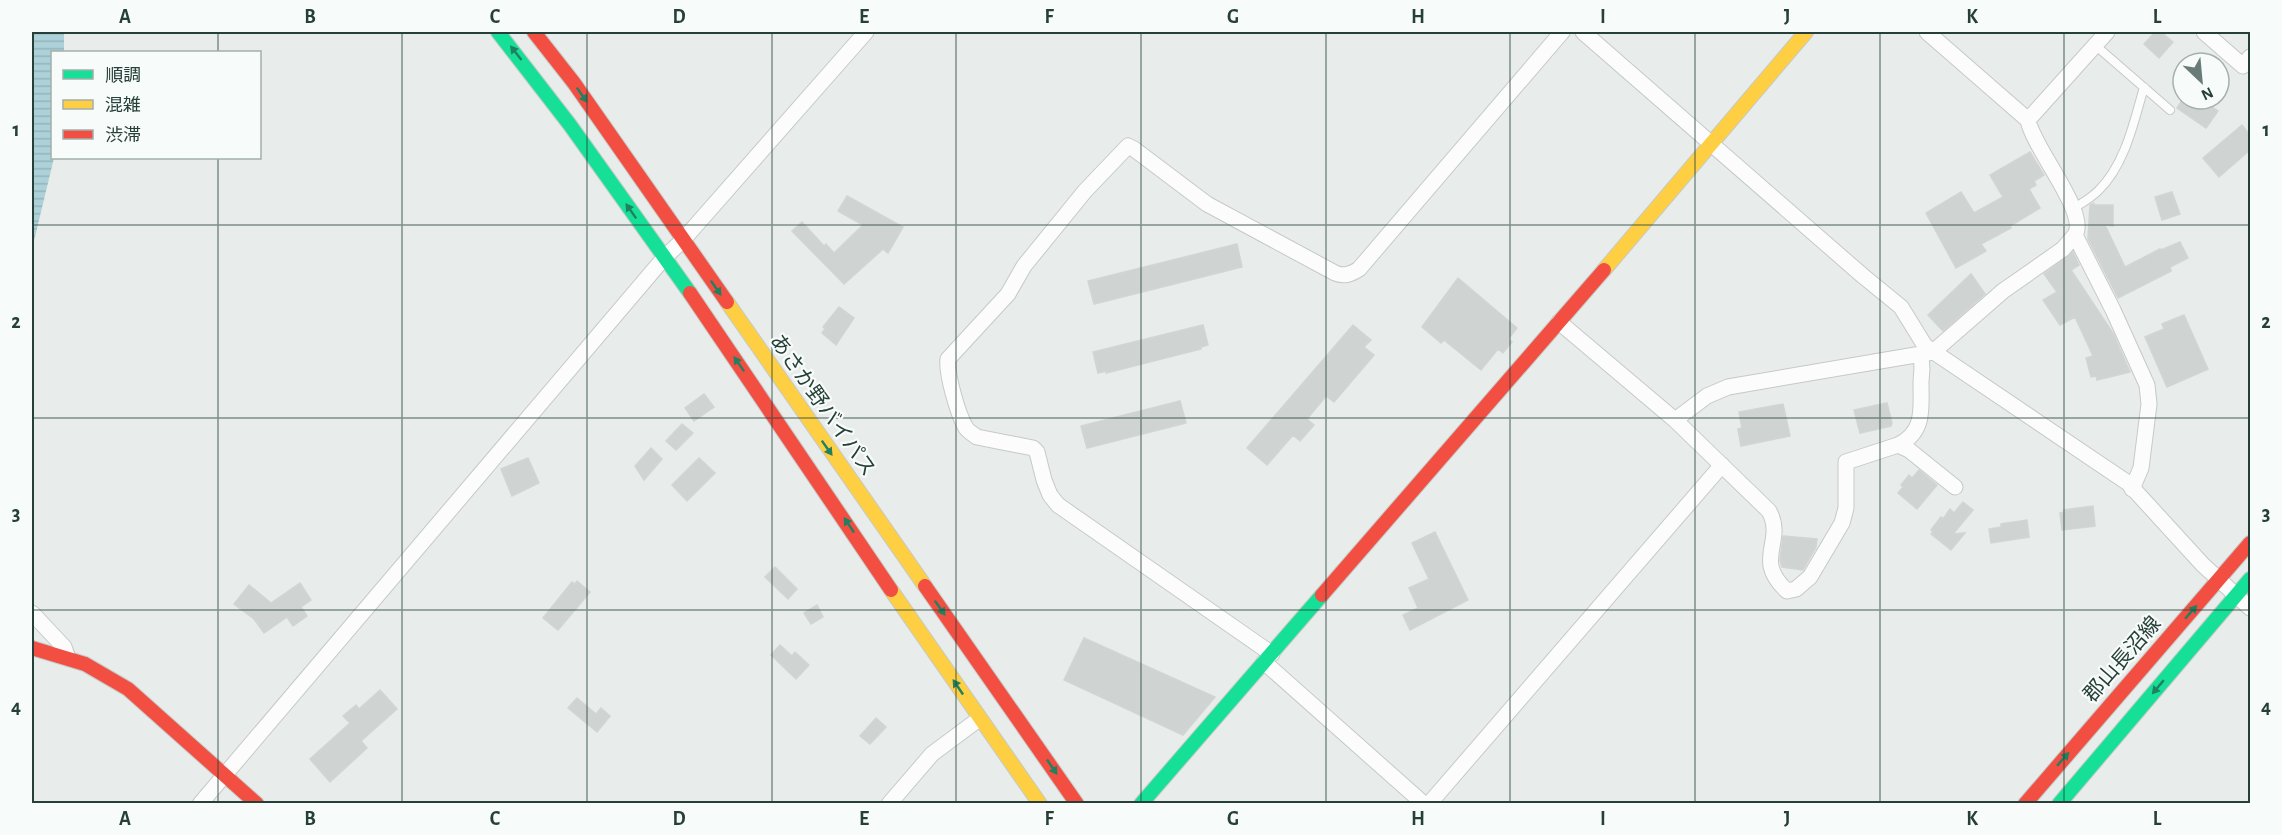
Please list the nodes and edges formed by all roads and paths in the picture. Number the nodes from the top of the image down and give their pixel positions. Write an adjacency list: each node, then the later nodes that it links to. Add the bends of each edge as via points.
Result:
1 (498, 32): 19 (main road, one-way to 1, via 550,97)
2 (534, 32): 18 (main road, あさか野バイパス, one-way to 18)
3 (866, 32): 18 (street)
4 (1562, 32): 35 (street, via 1352,273 1335,273 1207,204 1128,146 1085,191 1024,266 1008,294 948,359 947,369 966,428 974,435 1034,448 1048,491 1058,505)
5 (1583, 32): 15 (street)
6 (1806, 32): 15 (main road)
7 (1927, 32): 14 (street)
8 (2107, 32): 10 (street)
9 (2204, 32): 11 (street, via 2242,66)
10 (2095, 45): 12 (lane); 14 (street)
11 (2250, 57)
12 (2144, 87): 13 (lane); 16 (lane, via 2133,127 2115,168 2099,191)
13 (2170, 110)
14 (2028, 120): 16 (street, via 2035,140)
15 (1712, 144): 20 (main road); 21 (street, via 1901,307)
16 (2074, 208): 17 (street, via 2078,224)
17 (2075, 236): 21 (street); 26 (street, via 2147,385 2149,404 2141,468)
18 (683, 240): 19 (street); 42 (main road, あさか野バイパス, one-way to 42)
19 (664, 258): 36 (main road, one-way to 19); 37 (street)
20 (1559, 322): 22 (street); 35 (main road)
21 (1927, 354): 22 (street, via 1728,387 1707,396); 23 (street, via 1921,380 1921,419 1912,435); 26 (street, via 2094,459)
22 (1675, 420): 24 (street)
23 (1898, 445): 24 (street, via 1846,462 1842,524 1810,577 1791,591 1778,583 1771,572 1775,527 1772,514); 25 (street)
24 (1722, 465): 45 (street)
25 (1955, 487)
26 (2132, 489): 29 (street)
27 (2250, 543): 29 (main road, 郡山長沼線)
28 (2250, 579): 30 (main road)
29 (2219, 580): 30 (street); 46 (main road, 郡山長沼線, one-way to 29)
30 (2236, 595): 31 (street); 47 (main road, one-way to 47)
31 (2250, 608)
32 (32, 613): 34 (street, via 64,647)
33 (32, 648): 34 (main road)
34 (68, 658): 37 (main road, via 128,689)
35 (1268, 658): 43 (main road); 44 (street)
36 (979, 719): 40 (street, via 932,754); 41 (main road)
37 (224, 775): 38 (street); 39 (main road)
38 (200, 804)
39 (257, 804)
40 (889, 804)
41 (1040, 804)
42 (1077, 804)
43 (1141, 804)
44 (1424, 804)
45 (1429, 804)
46 (2025, 804)
47 (2060, 804)

